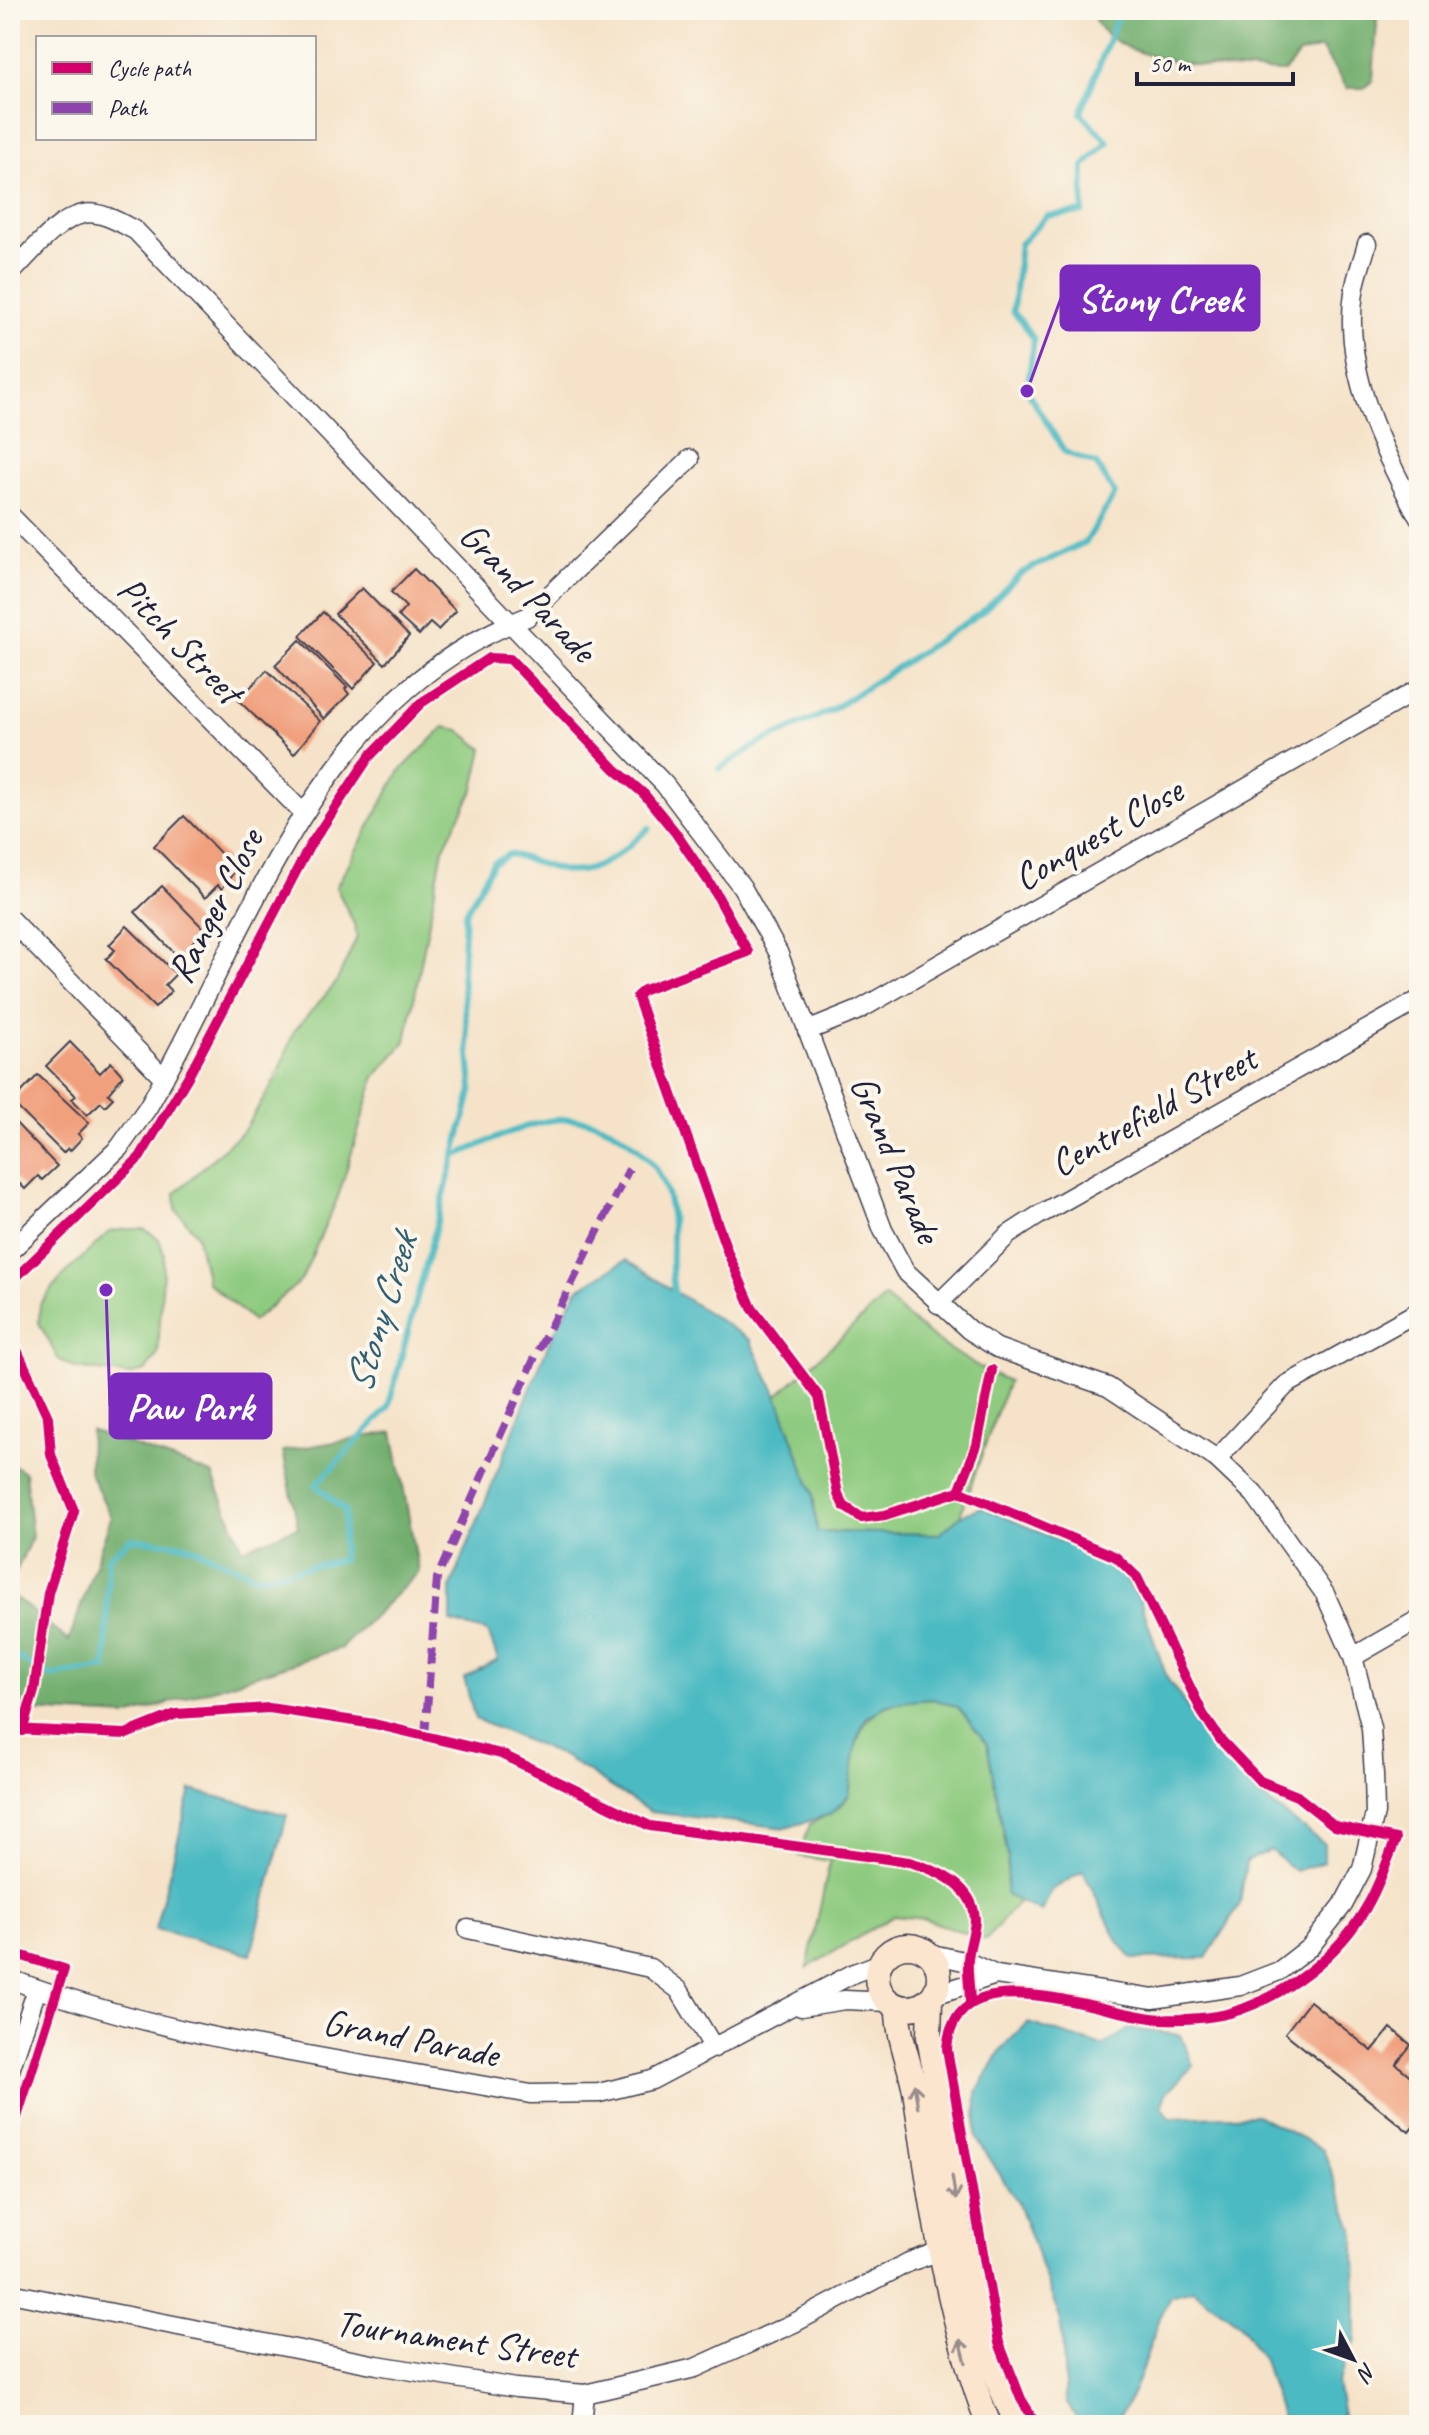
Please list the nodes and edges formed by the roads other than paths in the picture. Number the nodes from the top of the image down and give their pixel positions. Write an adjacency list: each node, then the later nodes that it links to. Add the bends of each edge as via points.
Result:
1 (1367, 244): 5 (street, via 1354,291 1357,358 1384,450)
2 (10, 274): 6 (street, Grand Parade, via 59,227 83,214 109,217 136,231)
3 (690, 459): 6 (street, Ranger Close, via 527,617)
4 (10, 515): 8 (street, Pitch Street)
5 (1419, 518)
6 (511, 623): 8 (street, Ranger Close, via 493,629 409,687 345,754); 11 (street, Grand Parade, via 665,785 742,887 778,952)
7 (1419, 689): 11 (street, Conquest Close, via 859,1010)
8 (302, 812): 12 (street, Ranger Close)
9 (10, 919): 12 (street)
10 (1419, 1000): 14 (street, Centrefield Street, via 1039,1215 1008,1235)
11 (807, 1031): 14 (street, Grand Parade, via 883,1230 905,1271)
12 (164, 1078): 13 (street, Ranger Close, via 119,1148)
13 (10, 1251)
14 (938, 1304): 16 (street, Grand Parade, via 997,1348 1108,1387)
15 (1419, 1311): 16 (street, via 1286,1385)
16 (1217, 1459): 18 (street, Grand Parade, via 1254,1494 1325,1594)
17 (1419, 1619): 18 (street)
18 (1353, 1657): 22 (street, Grand Parade, via 1371,1728 1375,1813 1362,1869 1343,1905 1310,1947 1279,1971 1240,1986 1153,1999)
19 (468, 1929): 28 (street, via 650,1968 679,1990)
20 (927, 1953): 21 (street, via 897,1949); 22 (street, Grand Parade); 25 (street, via 938,1971)
21 (881, 1963): 26 (street, via 878,1984); 27 (street, Grand Parade)
22 (996, 1975): 25 (street, Grand Parade)
23 (10, 1979): 24 (street, Grand Parade)
24 (37, 1989): 28 (street, Grand Parade, via 214,2036 530,2094 599,2093 652,2080); 29 (street)
25 (932, 1997): 26 (street, via 919,2006); 30 (street, one-way to 30, via 929,2037)
26 (893, 2004): 27 (street, Grand Parade, via 845,2000); 31 (street, one-way to 26)
27 (790, 2009): 28 (street, Grand Parade)
28 (714, 2048)
29 (10, 2070)
30 (964, 2243): 31 (street, Tournament Street); 36 (street, via 975,2317 998,2386)
31 (939, 2250): 33 (street, Tournament Street, via 695,2368); 35 (street, one-way to 31, via 968,2370)
32 (10, 2293): 33 (street, Tournament Street, via 377,2365)
33 (585, 2394): 34 (street)
34 (582, 2425)
35 (989, 2425)
36 (1018, 2425)

